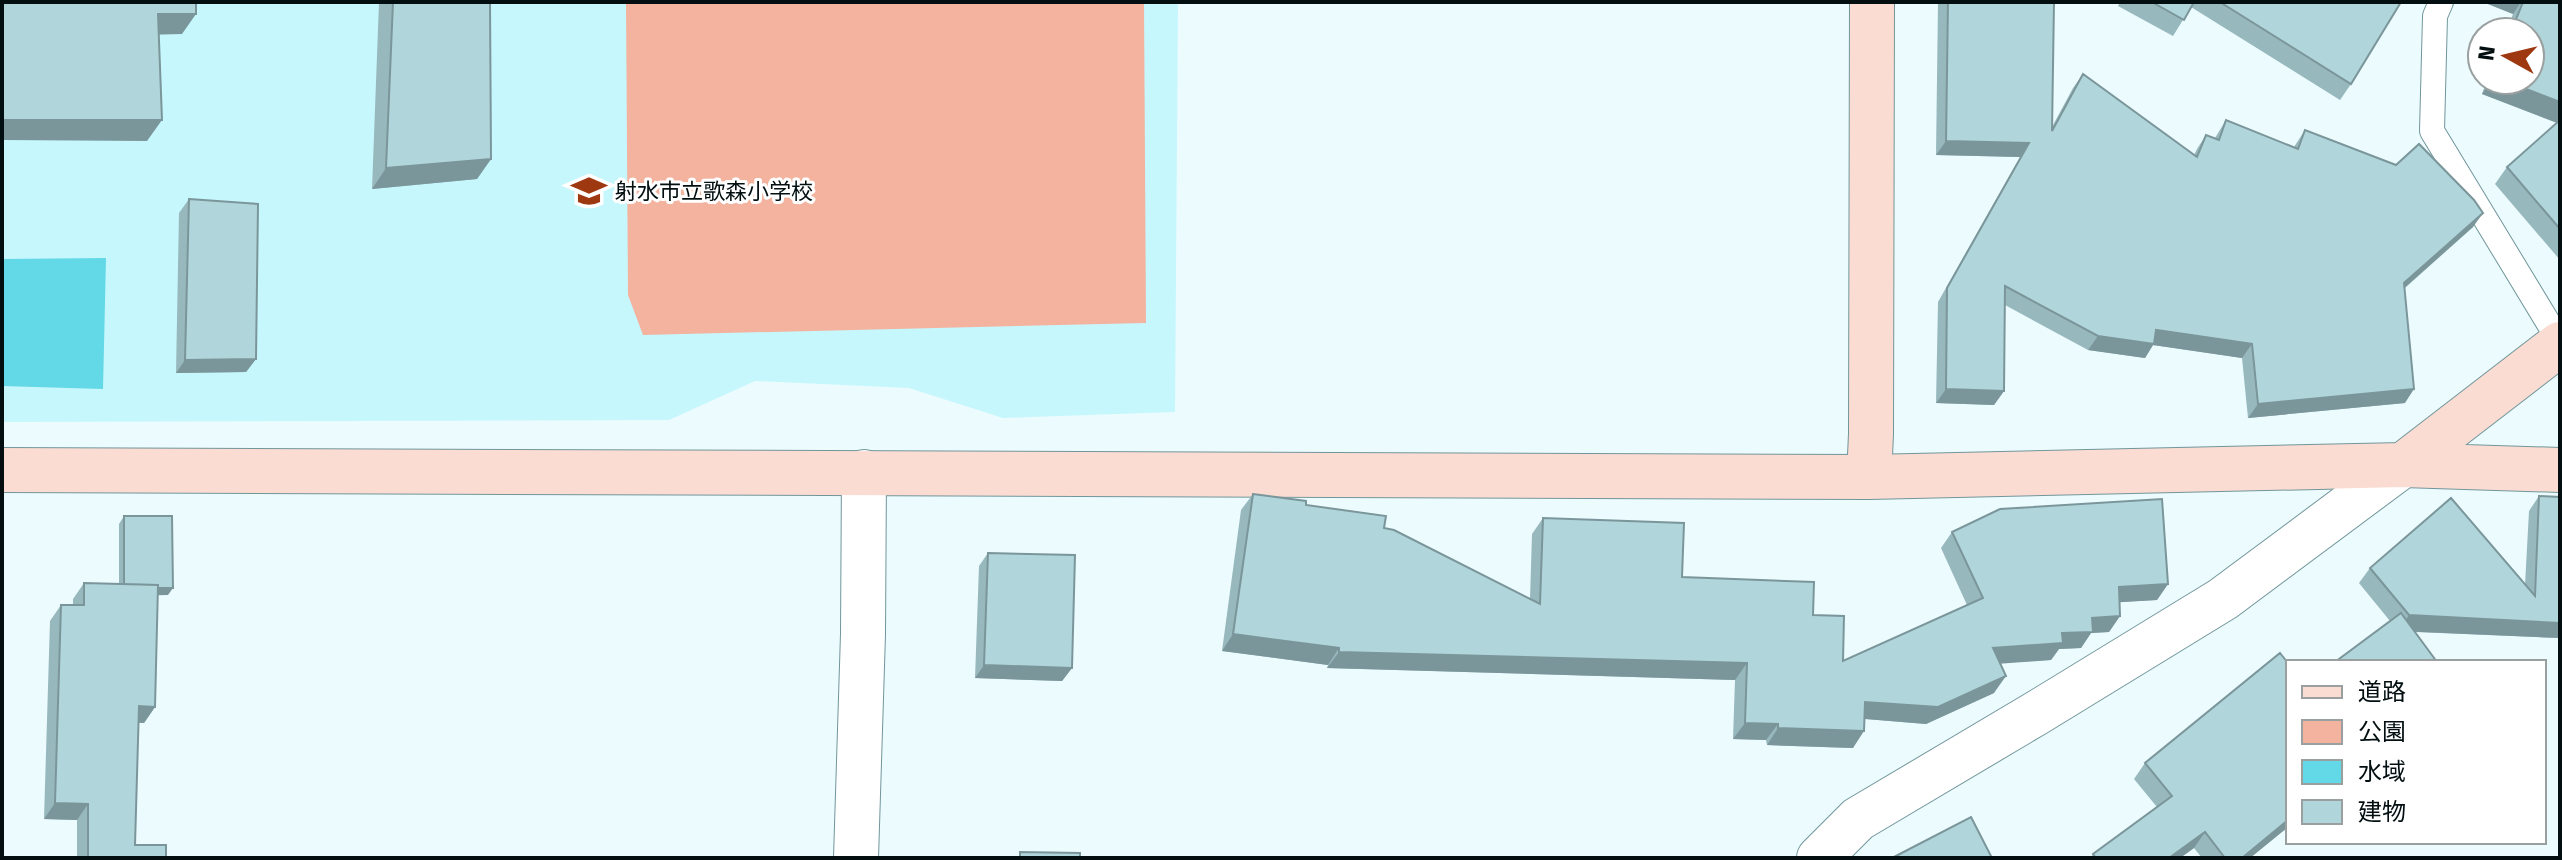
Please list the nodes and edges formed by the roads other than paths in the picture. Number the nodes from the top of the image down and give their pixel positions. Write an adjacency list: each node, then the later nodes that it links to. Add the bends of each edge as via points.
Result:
1 (1872, 2): 8 (street)
2 (2441, 2): 3 (lane, via 2435,16 2432,131)
3 (2560, 343): 4 (street)
4 (2403, 465): 6 (street); 8 (street); 10 (street, via 2223,599 1858,819)
5 (2, 470): 7 (street)
6 (2560, 470)
7 (864, 472): 8 (street); 9 (street)
8 (1869, 477)
9 (856, 858)
10 (1819, 858)

